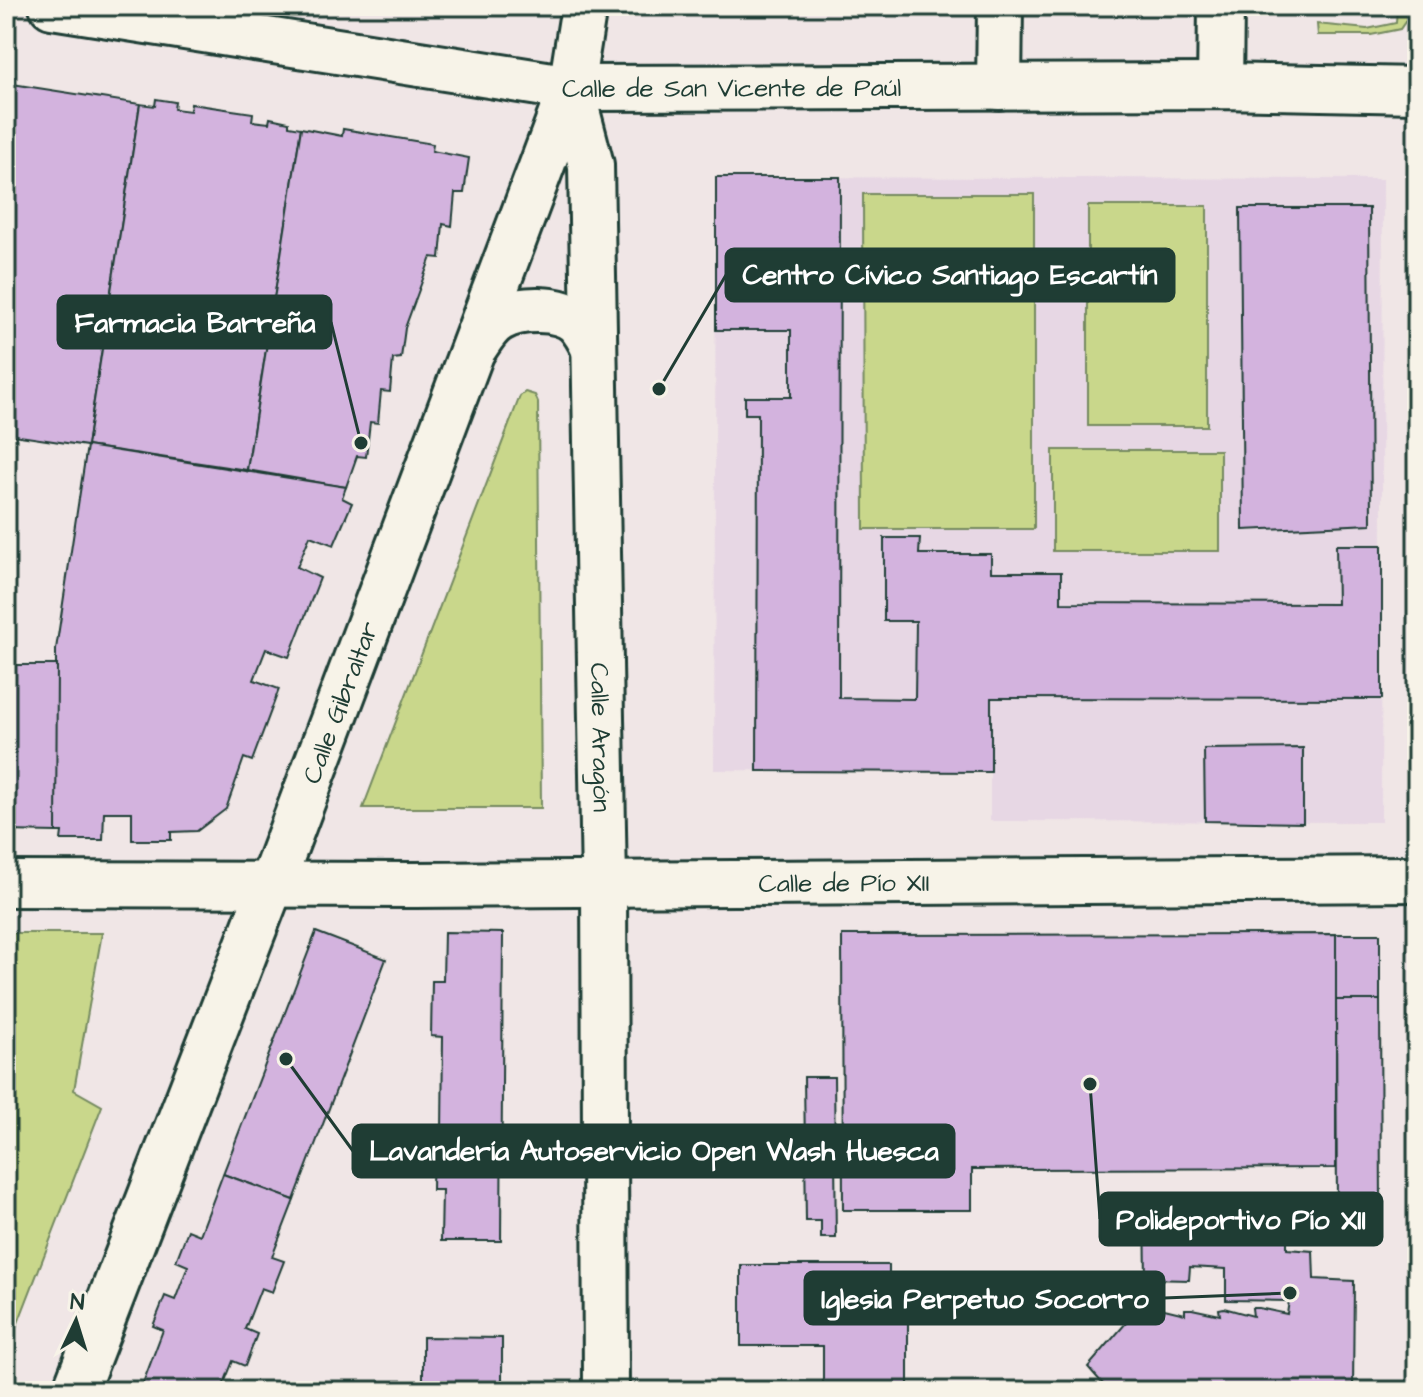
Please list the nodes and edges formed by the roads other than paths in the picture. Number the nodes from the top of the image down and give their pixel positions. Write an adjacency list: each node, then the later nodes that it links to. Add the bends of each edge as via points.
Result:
1 (52, 6): 5 (street, Calle de San Vicente de Paúl)
2 (584, 6): 8 (street, Calle Gibraltar)
3 (1000, 6): 7 (street)
4 (1221, 6): 6 (street)
5 (217, 19): 8 (street, Calle de San Vicente de Paúl)
6 (1220, 86): 7 (street, Calle de San Vicente de Paúl); 9 (street, Calle de San Vicente de Paúl)
7 (999, 87): 8 (street, Calle de San Vicente de Paúl)
8 (571, 88): 10 (street, Calle Aragón, via 591,165); 11 (street, Calle Gibraltar)
9 (1417, 90)
10 (594, 349): 11 (street, via 575,320 532,309 497,320); 14 (street, Calle Aragón)
11 (472, 351): 15 (street, Calle Gibraltar)
12 (1417, 879): 14 (street, Calle de Pío XII)
13 (6, 884): 15 (street, Calle de Pío XII)
14 (604, 884): 15 (street, Calle de Pío XII); 17 (street, Calle Aragón)
15 (271, 885): 16 (street, Calle Gibraltar)
16 (75, 1391)
17 (606, 1391)

